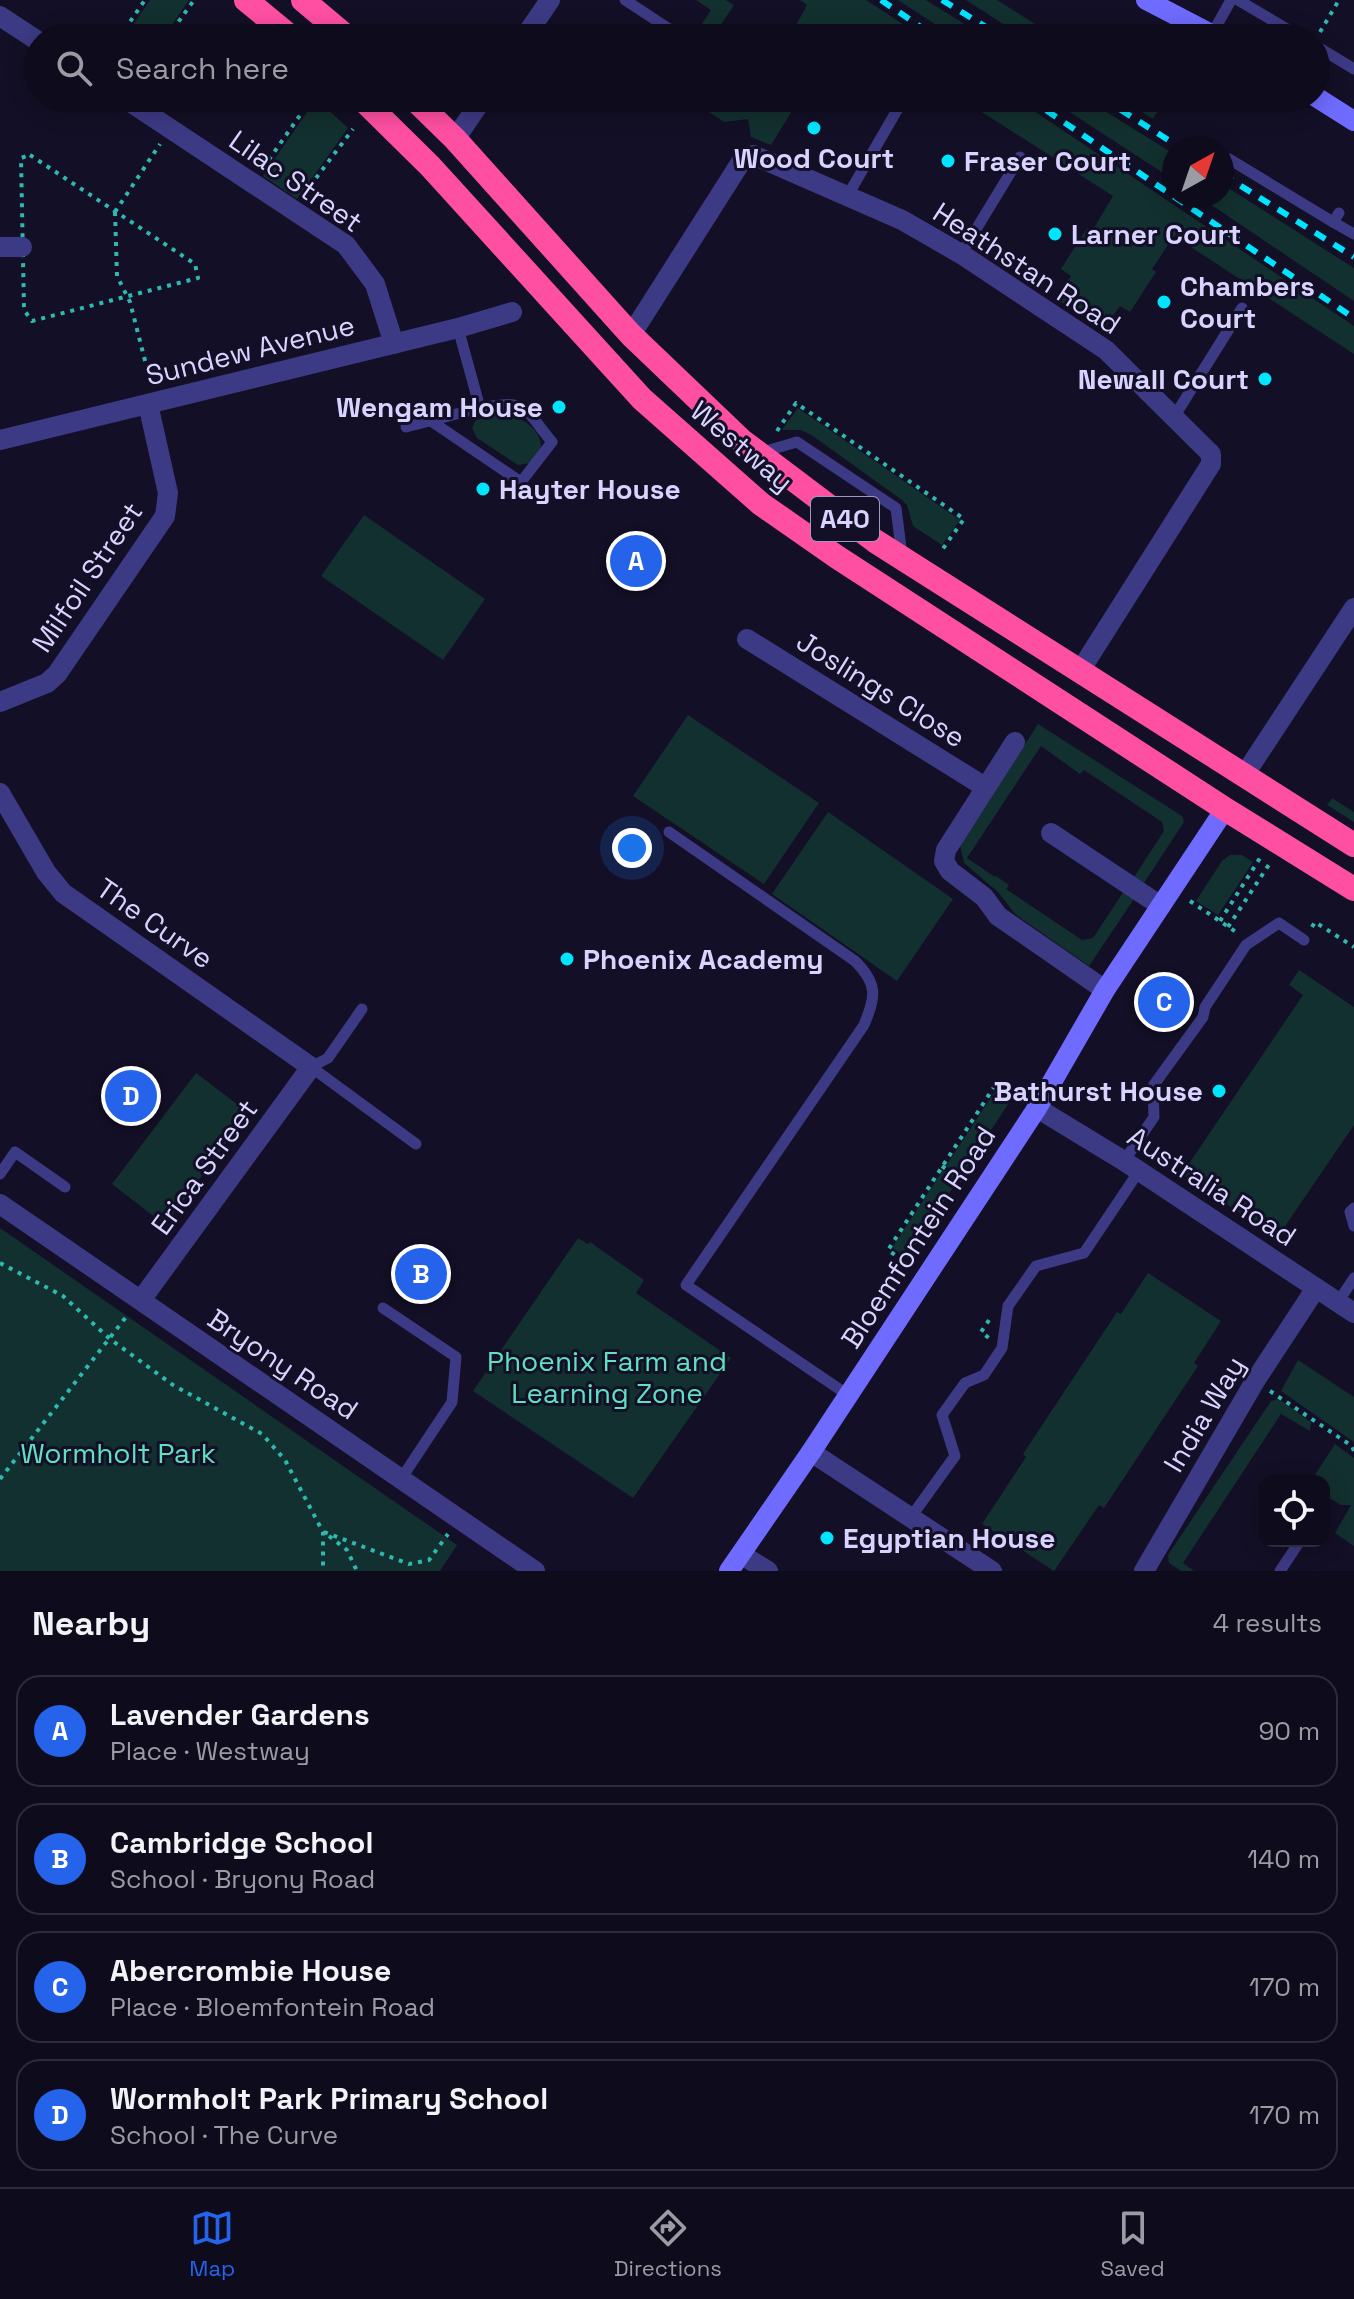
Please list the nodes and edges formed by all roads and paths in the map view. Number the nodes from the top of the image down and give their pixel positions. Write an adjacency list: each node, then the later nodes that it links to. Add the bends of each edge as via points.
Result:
1 (145, 0): 12 (path)
2 (194, 0): 13 (path)
3 (246, 0): 14 (highway)
4 (303, 0): 15 (highway)
5 (550, 0): 16 (street)
6 (625, 0): 17 (lane)
7 (1146, 0): 18 (street)
8 (1231, 0): 19 (lane)
9 (1238, 0): 20 (lane)
10 (1339, 0): 21 (path)
11 (0, 16): 22 (street)
12 (129, 24)
13 (177, 24)
14 (275, 24)
15 (331, 24)
16 (534, 24)
17 (662, 24)
18 (1193, 24)
19 (1221, 24)
20 (1278, 24)
21 (1324, 24)
22 (24, 32)
23 (1330, 54): 24 (lane)
24 (1354, 69)
25 (1330, 106): 32 (street)
26 (145, 112): 51 (street, Lilac Street, via 346,245 375,284)
27 (302, 112): 38 (path)
28 (375, 112): 69 (highway, Westway / A40, via 642,399 761,504)
29 (427, 112): 34 (highway, Westway / A40)
30 (473, 112): 34 (street)
31 (896, 112): 39 (lane)
32 (1354, 121)
33 (353, 129): 40 (path)
34 (455, 139): 50 (highway, Westway / A40)
35 (156, 150): 41 (path)
36 (1020, 157): 45 (lane)
37 (1234, 162): 42 (lane, via 1336,217)
38 (257, 177)
39 (848, 195): 45 (street, Heathstan Road); 50 (street, Heathstan Road, via 753,155 746,157)
40 (297, 204)
41 (115, 212): 44 (path, via 30,155 21,158); 46 (path, via 117,276); 46 (path, via 195,264 198,278)
42 (1354, 234)
43 (0, 247): 44 (street)
44 (22, 247): 46 (path, via 24,310 32,321)
45 (961, 254): 54 (street, Heathstan Road, via 1106,350)
46 (128, 298): 52 (path)
47 (1242, 308): 54 (lane)
48 (512, 312): 49 (street, Sundew Avenue)
49 (458, 328): 51 (street, Sundew Avenue); 53 (lane)
50 (631, 335): 58 (highway, Westway / A40, via 691,395)
51 (394, 344): 52 (street, Sundew Avenue)
52 (152, 403): 57 (street, Sundew Avenue); 64 (street, Milfoil Street, via 168,493 165,516 57,674)
53 (480, 408): 55 (lane); 55 (lane, via 510,402 522,406 552,442 521,482)
54 (1174, 417): 63 (street, Heathstan Road, via 1211,454 1211,464)
55 (431, 421): 56 (lane)
56 (406, 427)
57 (0, 440)
58 (766, 445): 59 (path, via 796,403 964,519); 60 (highway, Westway / A40, via 810,494); 60 (lane, via 797,442 896,508)
59 (942, 550)
60 (902, 558): 63 (highway, Westway / A40)
61 (1354, 608): 66 (street)
62 (747, 639): 67 (street, Joslings Close)
63 (1080, 671): 66 (highway, Westway / A40)
64 (0, 702)
65 (1015, 742): 67 (street)
66 (1245, 774): 72 (highway, Westway / A40)
67 (985, 787): 83 (street, via 944,861 998,916)
68 (0, 793): 85 (street, The Curve, via 63,893)
69 (1225, 809): 75 (highway, Westway / A40); 76 (street, Bloemfontein Road)
70 (669, 832): 106 (lane, via 868,974 874,993 864,1025 686,1285)
71 (1051, 833): 76 (street)
72 (1354, 845)
73 (1260, 858): 78 (path)
74 (1270, 863): 79 (path)
75 (1354, 889)
76 (1161, 906): 83 (street, Bloemfontein Road)
77 (1201, 908): 78 (path)
78 (1220, 921): 79 (path)
79 (1228, 927): 80 (path)
80 (1239, 935)
81 (1304, 940): 82 (path, via 1315,922); 90 (lane, via 1279,923 1246,945 1153,1086 1154,1117)
82 (1354, 947)
83 (1105, 990): 87 (street, Bloemfontein Road)
84 (362, 1009): 85 (lane, via 328,1058)
85 (311, 1067): 88 (lane); 101 (street, Erica Street)
86 (1016, 1098): 89 (path, via 996,1084)
87 (1037, 1108): 90 (street, Australia Road); 106 (street, Bloemfontein Road)
88 (416, 1144)
89 (942, 1166): 92 (path); 98 (path, via 888,1250)
90 (1132, 1166): 100 (street, Australia Road); 111 (lane, via 1084,1253 1036,1266 1008,1306 1002,1348 984,1375 965,1383 942,1415 955,1456)
91 (0, 1174): 93 (lane, via 15,1152)
92 (962, 1180)
93 (65, 1187)
94 (0, 1204): 101 (street, Bryony Road)
95 (1354, 1208): 96 (lane)
96 (1354, 1226)
97 (0, 1263): 104 (path, via 63,1296)
98 (908, 1264)
99 (1354, 1278): 103 (lane)
100 (1316, 1288): 103 (street, Australia Road); 105 (street, India Way)
101 (140, 1299): 104 (path); 110 (street, Bryony Road)
102 (383, 1308): 110 (lane, via 456,1357 452,1402)
103 (1346, 1308)
104 (110, 1339): 109 (path); 112 (path, via 173,1385 262,1434 285,1460)
105 (1255, 1381): 107 (path); 116 (street, India Way)
106 (848, 1395): 108 (street, Bloemfontein Road)
107 (1354, 1451)
108 (811, 1452): 111 (street); 115 (street, Bloemfontein Road)
109 (0, 1479)
110 (401, 1479): 119 (street, Bryony Road)
111 (911, 1517): 121 (street)
112 (323, 1532): 113 (path, via 409,1564 429,1560); 117 (path); 118 (path, via 347,1550)
113 (449, 1532)
114 (1296, 1547): 122 (lane)
115 (736, 1563): 120 (street)
116 (1148, 1570)
117 (323, 1571)
118 (357, 1571)
119 (535, 1571)
120 (768, 1571)
121 (992, 1571)
122 (1280, 1571)

